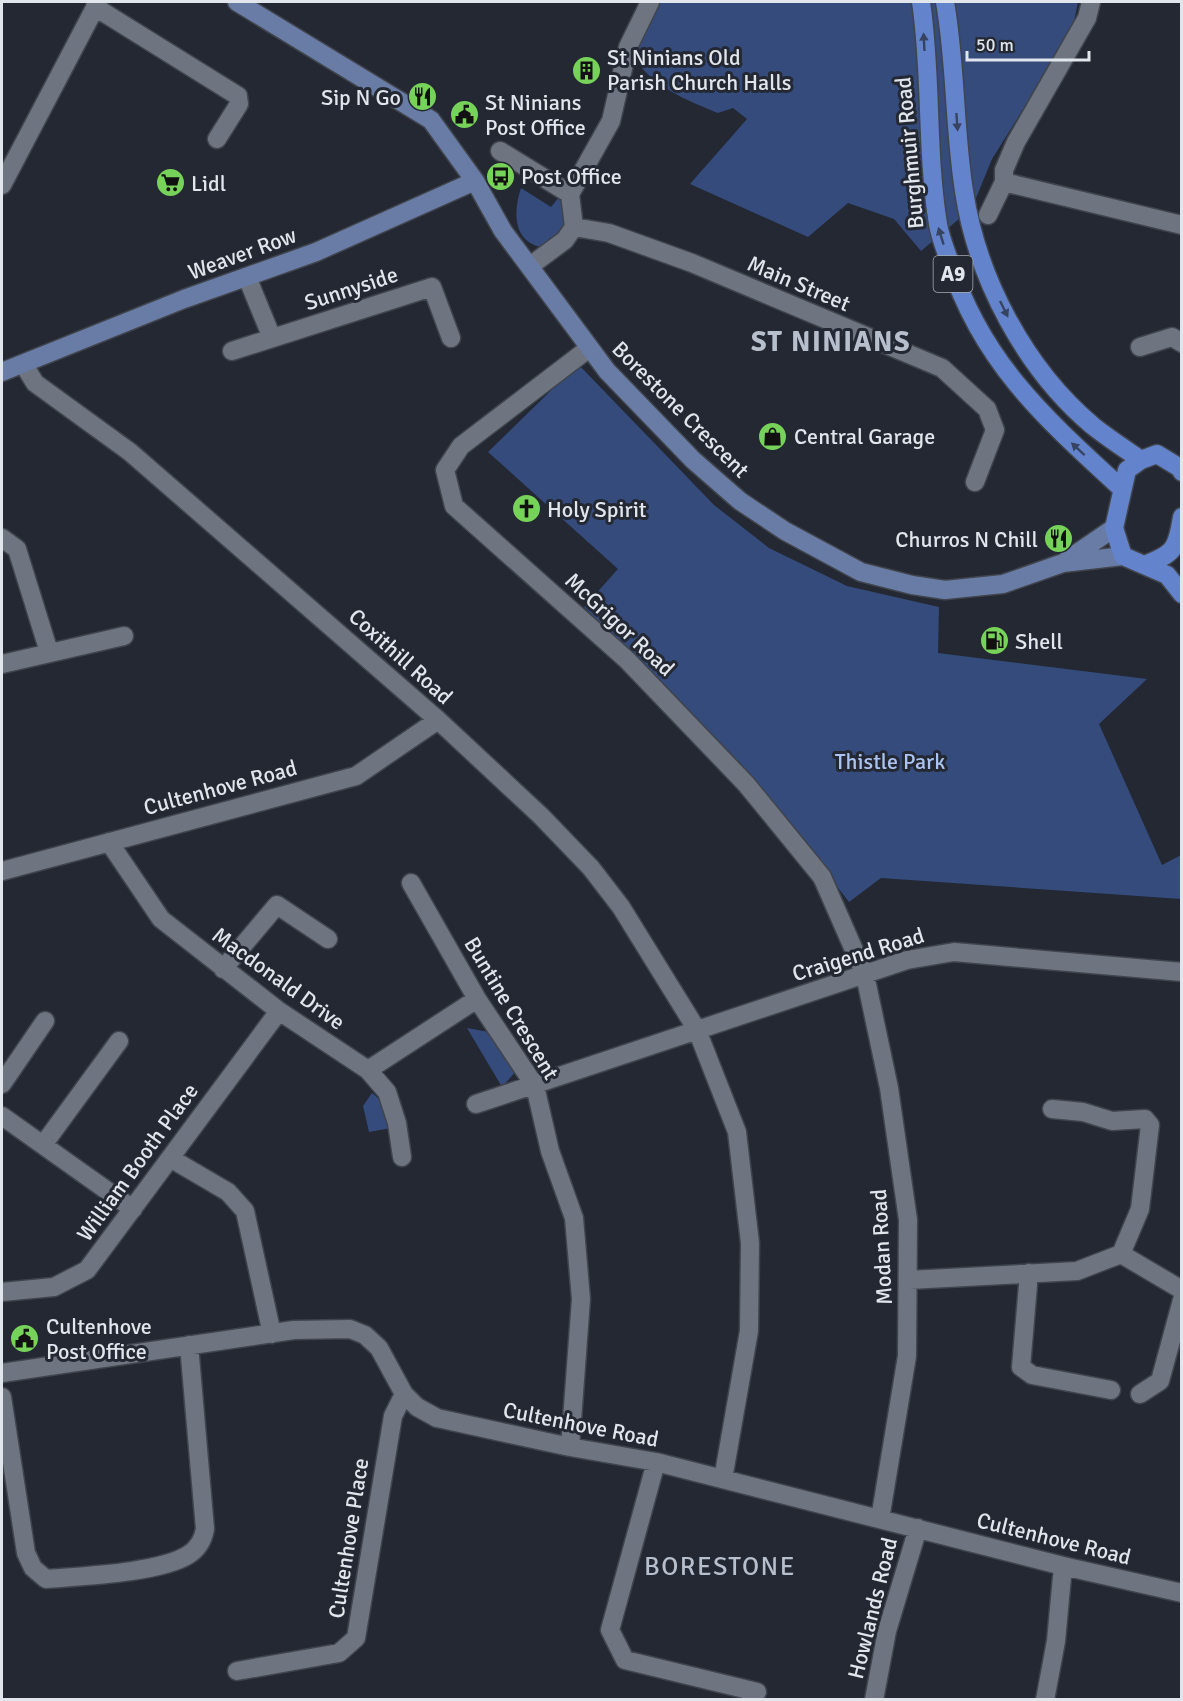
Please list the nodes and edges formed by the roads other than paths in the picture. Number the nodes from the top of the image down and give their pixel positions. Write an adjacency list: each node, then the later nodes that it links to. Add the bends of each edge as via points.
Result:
1 (237, 2): 9 (main road, via 431,120)
2 (650, 2): 12 (street, via 628,47 610,122)
3 (921, 2): 30 (main road, Burghmuir Road / A9, one-way to 3, via 1006,375 959,293 938,227)
4 (945, 2): 26 (main road, A9, one-way to 26, via 952,41 963,190 971,233 988,277 1014,331 1039,367 1092,425)
5 (1091, 2): 10 (street, via 1087,18 1016,142 1004,170)
6 (97, 4): 7 (street, via 238,96 239,104); 11 (street)
7 (217, 139)
8 (500, 151): 12 (street)
9 (475, 181): 16 (main road, Borestone Crescent, via 503,231); 17 (main road, Weaver Row, via 354,236)
10 (1004, 182): 13 (street); 14 (street)
11 (2, 185)
12 (570, 194): 15 (street)
13 (988, 214)
14 (1182, 225)
15 (574, 228): 16 (street, via 565,240); 29 (street, Main Street, via 609,232 692,263 942,368 987,410 995,430)
16 (530, 266): 22 (main road, Borestone Crescent)
17 (247, 277): 18 (street); 24 (main road, Weaver Row)
18 (272, 338): 19 (street, Sunnyside, via 432,287); 23 (street, Sunnyside)
19 (451, 338)
20 (1182, 343): 21 (street, via 1172,337)
21 (1140, 347)
22 (588, 349): 36 (main road, Borestone Crescent, via 693,460 740,501 785,531 861,572 945,590 1003,584); 49 (street, McGrigor Road, via 461,446 445,470 454,506 627,660 746,784 822,877)
23 (232, 351)
24 (24, 365): 25 (main road, Weaver Row); 42 (street, Coxithill Road, via 34,383 130,452)
25 (2, 372)
26 (1149, 457): 27 (main road, A9); 28 (main road, A9); 30 (main road, via 1127,470)
27 (1182, 457)
28 (1182, 472)
29 (975, 482)
30 (1121, 489): 32 (main road)
31 (1182, 517): 34 (main road)
32 (1114, 528): 35 (main road); 36 (main road, Borestone Crescent)
33 (2, 538): 40 (street, via 17,549)
34 (1180, 543): 37 (main road, via 1169,556)
35 (1123, 556): 36 (main road, Borestone Crescent); 37 (main road)
36 (1063, 563)
37 (1144, 565): 38 (main road, via 1167,575)
38 (1182, 594)
39 (124, 636): 40 (street)
40 (49, 652): 41 (street)
41 (2, 664)
42 (438, 720): 43 (street, Cultenhove Road, via 356,776); 53 (street, Coxithill Road, via 591,868 621,907)
43 (109, 842): 44 (street, Cultenhove Road); 47 (street, Macdonald Drive, via 161,919)
44 (2, 872)
45 (411, 883): 50 (street, Buntine Crescent)
46 (328, 939): 47 (street, via 277,905)
47 (223, 969): 51 (street, Macdonald Drive)
48 (1182, 972): 49 (street, Craigend Road, via 954,952 907,960)
49 (865, 975): 53 (street, Craigend Road); 67 (street, Modan Road, via 891,1099 908,1220)
50 (477, 999): 55 (street); 57 (street, Buntine Crescent)
51 (279, 1011): 55 (street, Macdonald Drive); 63 (street, William Booth Place)
52 (45, 1021): 56 (street)
53 (697, 1030): 57 (street, Craigend Road); 81 (street, Coxithill Road, via 737,1132 750,1243 749,1331)
54 (119, 1041): 61 (street)
55 (368, 1070): 62 (street, Macdonald Drive, via 387,1092)
56 (2, 1084)
57 (535, 1086): 58 (street, Craigend Road); 78 (street, Buntine Crescent, via 550,1151 574,1218 581,1299)
58 (476, 1104)
59 (1053, 1109): 65 (street, via 1083,1112 1112,1121 1145,1119 1150,1125 1140,1209)
60 (2, 1116): 61 (street)
61 (43, 1145): 64 (street)
62 (402, 1157)
63 (170, 1158): 64 (street, William Booth Place); 71 (street, via 228,1192 245,1211)
64 (133, 1209): 69 (street, William Booth Place, via 87,1270 54,1287)
65 (1121, 1254): 66 (street, via 1077,1271); 68 (street)
66 (1029, 1273): 67 (street); 74 (street, via 1021,1367 1032,1376)
67 (909, 1280): 82 (street, Modan Road, via 907,1356)
68 (1182, 1290)
69 (2, 1292)
70 (1182, 1300): 76 (street, via 1160,1381)
71 (272, 1334): 72 (street, Cultenhove Road); 75 (street, Cultenhove Road, via 350,1329 364,1335 379,1348)
72 (189, 1345): 73 (street, Cultenhove Road); 80 (street, via 205,1529 203,1540 191,1554 180,1560 126,1571 46,1579 33,1568 26,1552)
73 (2, 1373)
74 (1111, 1390)
75 (404, 1394): 78 (street, Cultenhove Road, via 437,1418); 86 (street, Cultenhove Place, via 393,1416 356,1638 339,1653)
76 (1140, 1394)
77 (2, 1397): 80 (street)
78 (570, 1447): 79 (street, Cultenhove Road)
79 (656, 1462): 81 (street, Cultenhove Road); 87 (street, via 610,1630 626,1660)
80 (7, 1472)
81 (723, 1479): 82 (street, Cultenhove Road)
82 (880, 1519): 83 (street, Cultenhove Road)
83 (918, 1528): 84 (street, Cultenhove Road); 88 (street, Howlands Road, via 886,1630)
84 (1063, 1566): 85 (street, Cultenhove Road); 89 (street, via 1056,1641)
85 (1182, 1593)
86 (237, 1671)
87 (757, 1692)
88 (874, 1700)
89 (1045, 1700)

